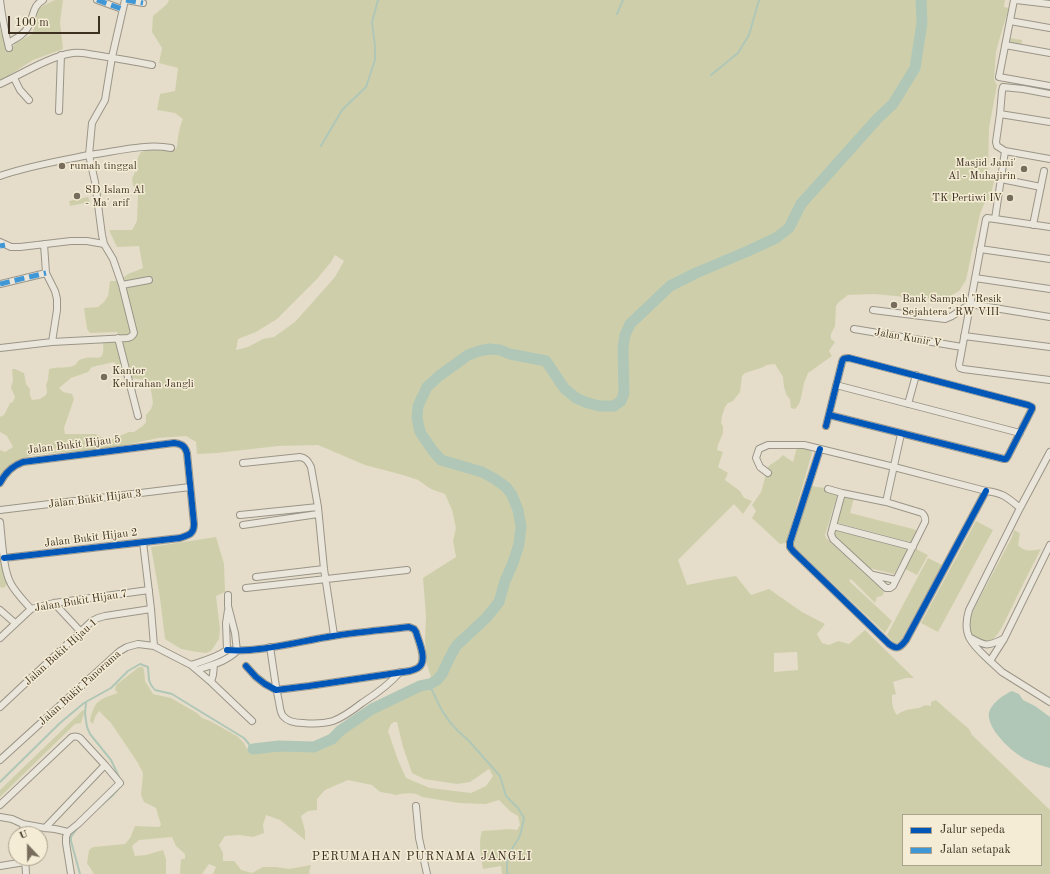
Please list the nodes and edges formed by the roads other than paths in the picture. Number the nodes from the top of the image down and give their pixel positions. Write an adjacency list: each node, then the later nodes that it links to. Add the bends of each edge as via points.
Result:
1 (0, 0): 2 (street, via 9,45 26,31 36,5)
2 (43, 0)
3 (97, 0): 8 (street)
4 (125, 0): 6 (street); 8 (street)
5 (1015, 0): 7 (street); 9 (street)
6 (143, 3)
7 (1050, 4)
8 (122, 9): 14 (street)
9 (1010, 21): 10 (street); 11 (street)
10 (1050, 28)
11 (1005, 45): 12 (street); 18 (street, via 999,77)
12 (1050, 53)
13 (61, 56): 14 (street, via 80,53); 16 (street); 21 (street)
14 (112, 57): 15 (street); 26 (street, via 105,100 92,123)
15 (152, 65)
16 (14, 78): 17 (street); 20 (street)
17 (0, 84)
18 (1050, 86)
19 (1050, 94): 22 (street, via 1003,87)
20 (29, 100)
21 (60, 111)
22 (1000, 114): 23 (street); 25 (street, via 996,142)
23 (1050, 122)
24 (171, 148): 26 (street, via 143,147)
25 (1005, 152): 27 (street); 30 (street)
26 (89, 155): 29 (street); 37 (street)
27 (1050, 159)
28 (1044, 171): 31 (street)
29 (0, 176)
30 (1001, 179): 31 (street); 32 (street)
31 (1041, 187): 33 (street)
32 (995, 219): 33 (street); 38 (street, via 987,218)
33 (1033, 225): 34 (street)
34 (1050, 228)
35 (2, 244): 36 (street, via 20,247)
36 (44, 244): 37 (street, via 87,241); 40 (street)
37 (104, 244): 44 (street, via 113,259)
38 (980, 249): 39 (street); 41 (street)
39 (1050, 259)
40 (46, 273): 43 (street); 52 (street, via 56,291 57,299)
41 (975, 278): 45 (street); 46 (street)
42 (149, 280): 44 (street)
43 (0, 284)
44 (122, 285): 51 (street, via 134,333 132,337)
45 (1050, 289)
46 (970, 304): 47 (street, via 945,319); 48 (street); 50 (street)
47 (873, 310)
48 (1050, 317)
49 (854, 329): 55 (street, Jalan Kunir V)
50 (964, 336): 53 (street); 55 (street)
51 (118, 338): 52 (street); 61 (street)
52 (52, 342): 54 (street)
53 (1050, 347)
54 (0, 348)
55 (962, 348): 57 (street, via 959,365 961,368)
56 (916, 376): 58 (street, via 845,358); 59 (street); 63 (street, via 1031,406 1032,409)
57 (1050, 380)
58 (836, 385): 59 (street); 60 (street)
59 (908, 404): 63 (street)
60 (829, 415): 62 (street); 64 (street)
61 (138, 416)
62 (826, 426)
63 (1020, 433): 64 (street, via 1004,460)
64 (901, 434): 68 (street)
65 (820, 449): 68 (street); 69 (street, via 804,445 768,445 759,450 756,458 760,467); 73 (street, via 790,547 892,647 902,646 906,640)
66 (1050, 452): 77 (street)
67 (243, 463): 76 (street, via 305,458 311,466)
68 (894, 467): 73 (street); 75 (street)
69 (768, 473)
70 (0, 483): 71 (street, Jalan Bukit Hijau 5, via 9,470 23,462 180,443 186,453)
71 (190, 487): 78 (street, Jalan Bukit Hijau 3); 84 (street, Jalan Bukit Hijau 2, via 194,529 192,533 180,538)
72 (828, 489): 74 (street)
73 (986, 492): 77 (street, via 1002,495)
74 (842, 493): 75 (street); 83 (street)
75 (886, 502): 86 (street, via 925,515 925,522)
76 (318, 507): 79 (street); 80 (street)
77 (1020, 508): 106 (street, via 969,610 966,619)
78 (0, 510)
79 (318, 514): 82 (street); 89 (street)
80 (240, 515)
81 (0, 522): 88 (street)
82 (243, 525)
83 (833, 526): 86 (street); 91 (street, via 831,534 834,539)
84 (143, 542): 88 (street, Jalan Bukit Hijau 2); 96 (street)
85 (1050, 545): 87 (street)
86 (913, 547): 94 (street)
87 (1048, 552): 108 (street)
88 (4, 558): 100 (street, via 8,579)
89 (324, 569): 92 (street); 93 (street)
90 (407, 570): 93 (street)
91 (871, 575): 94 (street); 94 (street, via 886,588 893,586)
92 (256, 577)
93 (326, 580): 95 (street); 105 (street)
94 (896, 580)
95 (246, 588)
96 (149, 590): 98 (street, Jalan Bukit Hijau 7); 101 (street)
97 (228, 595): 99 (street)
98 (54, 603): 100 (street, Jalan Bukit Hijau 7); 104 (street)
99 (228, 606): 111 (street); 112 (street, via 236,633)
100 (31, 609): 103 (street, Jalan Bukit Hijau 7)
101 (151, 609): 104 (street, Jalan Bukit Hijau 1, via 98,618); 109 (street)
102 (0, 610): 103 (street)
103 (15, 623): 107 (street, Jalan Bukit Hijau 7)
104 (81, 632): 122 (street, Jalan Bukit Hijau 1)
105 (334, 636): 110 (street); 118 (street, via 412,627 421,648 422,664 410,671)
106 (968, 636): 108 (street, via 982,644 992,644); 113 (street, via 974,647)
107 (0, 638)
108 (1004, 639): 113 (street)
109 (154, 646): 114 (street, Jalan Bukit Panorama); 124 (street, Jalan Bukit Panorama, via 138,644 120,651)
110 (270, 647): 112 (street); 120 (street)
111 (227, 650): 112 (street); 114 (street)
112 (237, 651): 115 (street, via 230,658)
113 (990, 661): 121 (street, via 1002,672)
114 (191, 665): 117 (street, Jalan Bukit Panorama)
115 (214, 665): 117 (street); 119 (street)
116 (246, 666): 120 (street, via 256,677)
117 (197, 670): 119 (street, Jalan Bukit Panorama)
118 (400, 672): 120 (street); 120 (street, via 386,686 352,711 325,723 289,721 282,715)
119 (211, 682): 123 (street, Jalan Bukit Panorama)
120 (276, 690)
121 (1050, 702)
122 (0, 707)
123 (252, 721)
124 (0, 760)
125 (105, 765): 126 (street, via 80,738 74,736); 131 (street); 133 (street, via 120,783)
126 (0, 805)
127 (416, 806): 135 (street, via 419,838)
128 (0, 817): 129 (street)
129 (23, 824): 130 (street)
130 (34, 826)
131 (47, 826)
132 (48, 828): 133 (street)
133 (68, 832): 134 (street, via 66,843)
134 (71, 874)
135 (427, 874)

